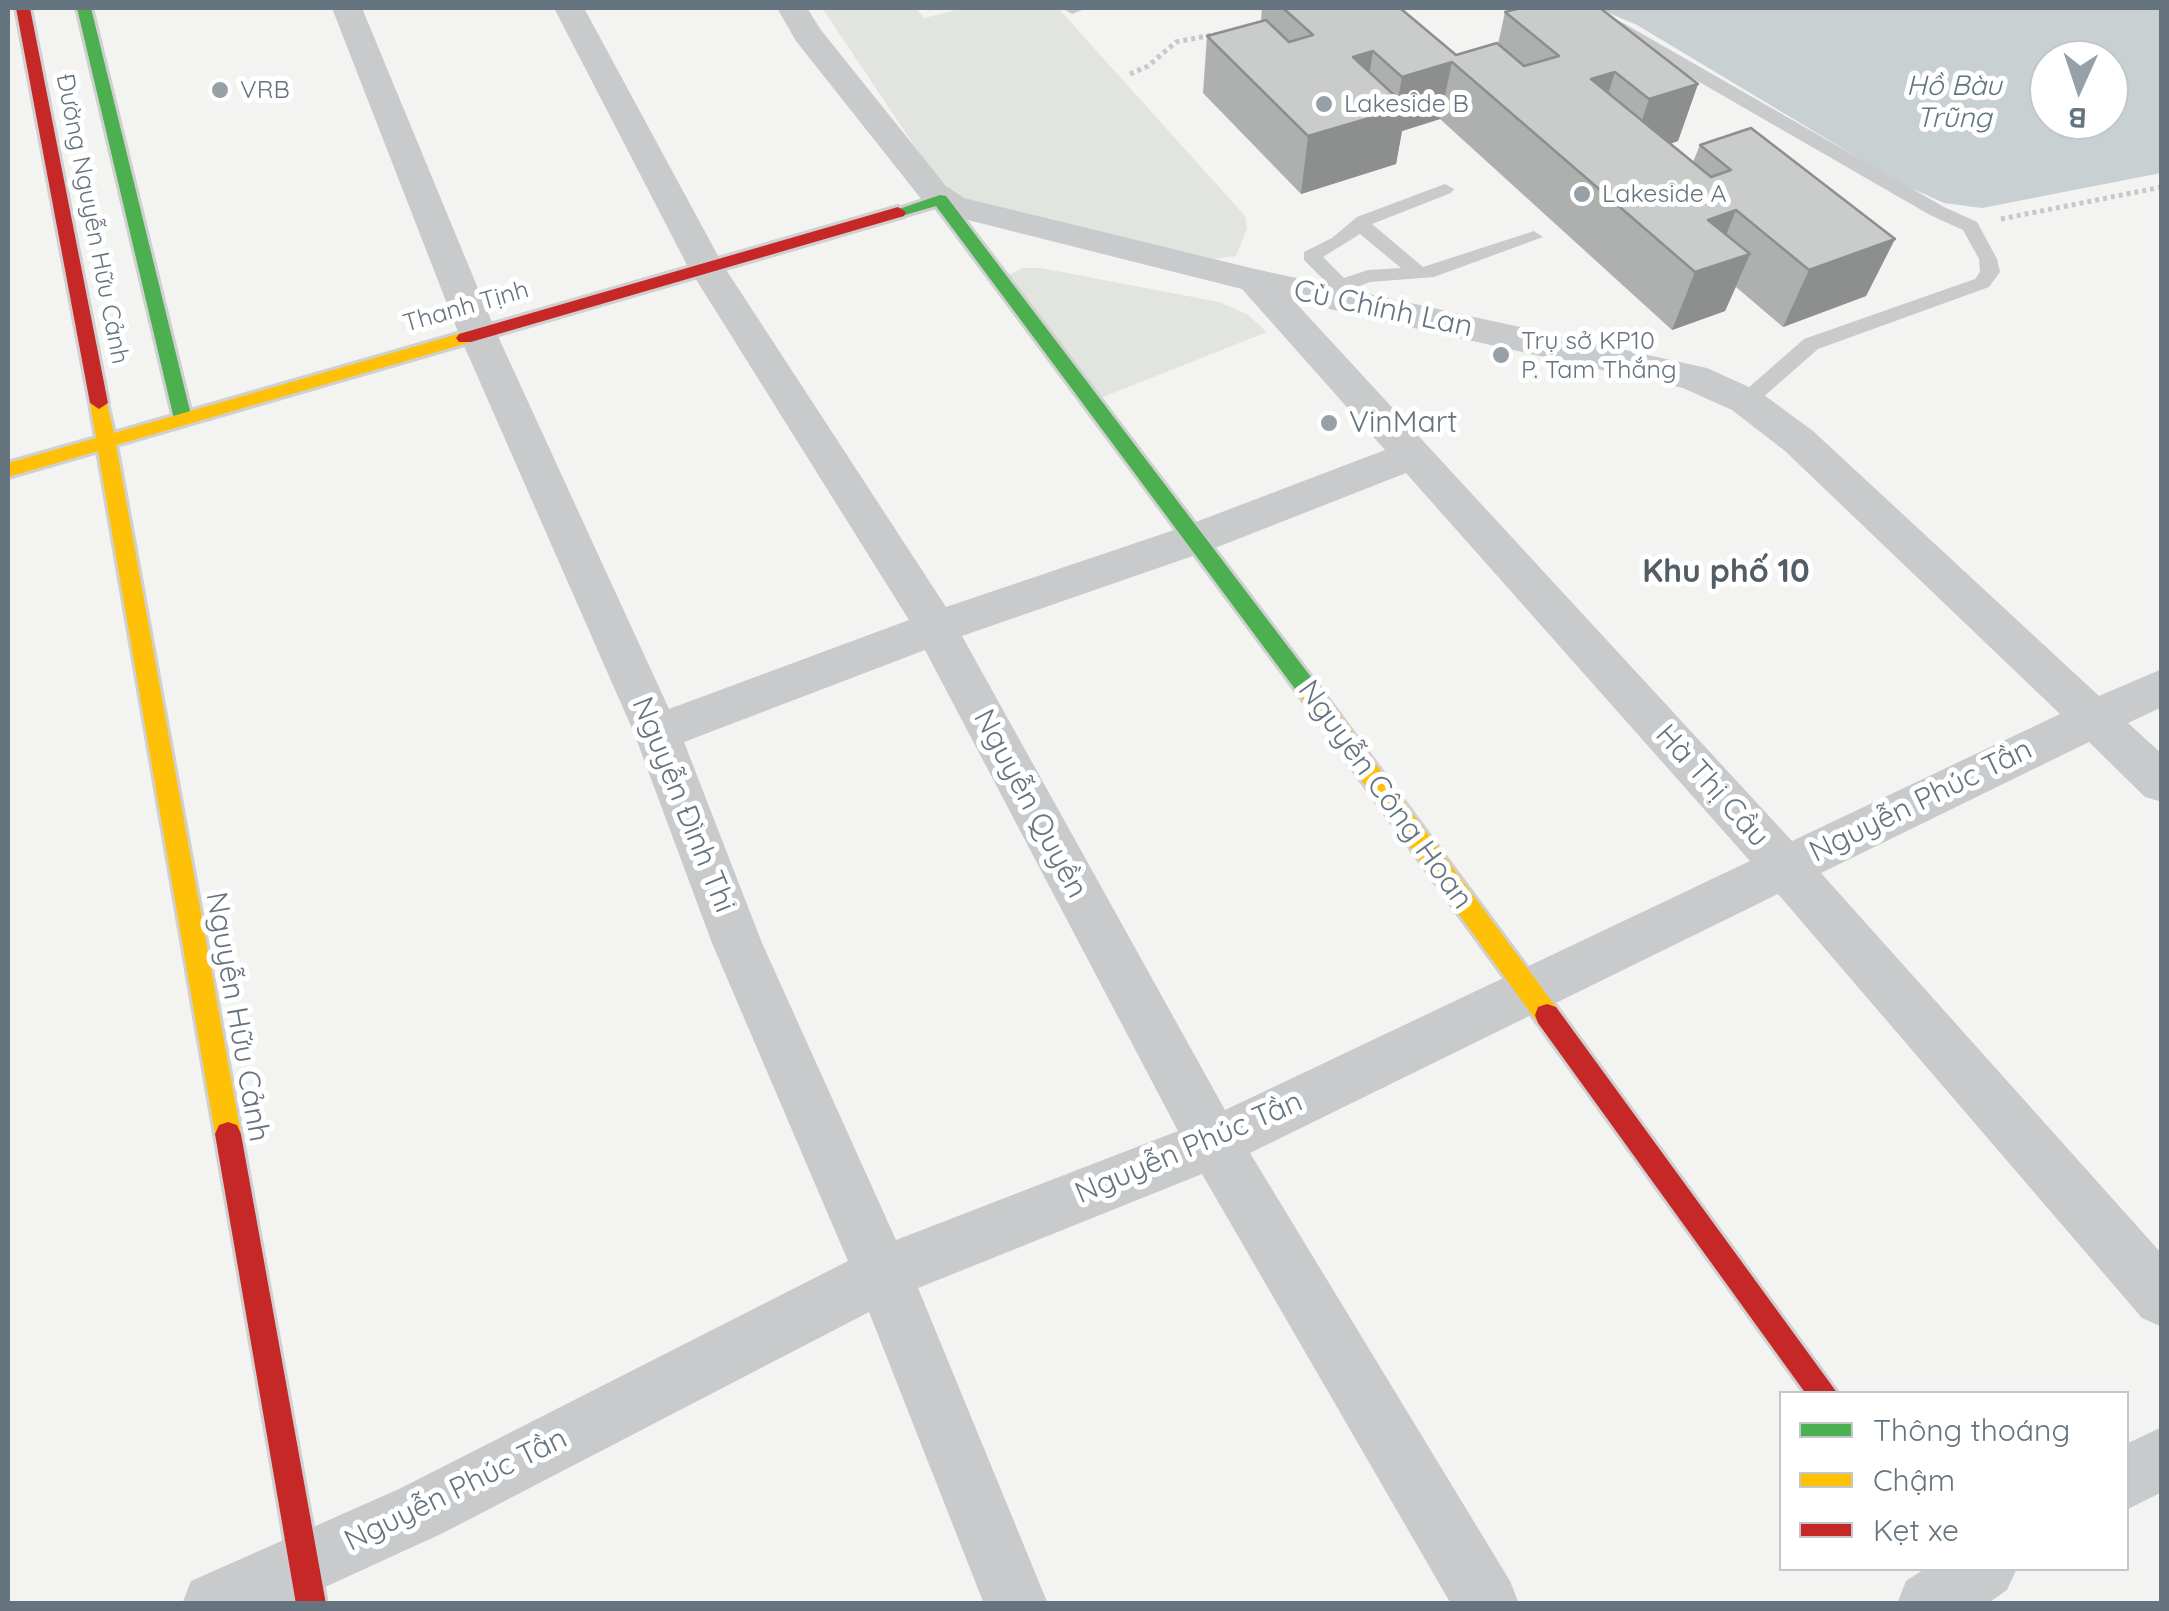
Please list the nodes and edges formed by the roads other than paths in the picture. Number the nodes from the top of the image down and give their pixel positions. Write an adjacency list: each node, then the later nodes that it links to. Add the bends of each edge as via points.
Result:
1 (23, 8): 18 (main road, Đường Nguyễn Hữu Cảnh)
2 (84, 8): 17 (main road, Đường Nguyễn Hữu Cảnh)
3 (346, 8): 15 (street, Nguyễn Đình Thi)
4 (569, 8): 11 (street, Nguyễn Quyền)
5 (792, 8): 8 (street)
6 (1579, 8): 16 (lane, via 1970,226 1990,272 1982,283 1811,344)
7 (1444, 189): 9 (lane)
8 (940, 200): 11 (main road, Thanh Tịnh); 13 (street, Cù Chính Lan); 21 (main road, Nguyễn Công Hoan)
9 (1360, 224): 12 (lane); 14 (lane, via 1311,256)
10 (1534, 237): 12 (lane)
11 (705, 265): 15 (main road, Thanh Tịnh); 22 (street, Nguyễn Quyền)
12 (1418, 272): 14 (lane, via 1368,276)
13 (1255, 281): 14 (street, Cù Chính Lan); 19 (street, Hà Thị Cầu)
14 (1329, 290): 16 (street, Cù Chính Lan, via 1692,378)
15 (477, 332): 17 (main road, Thanh Tịnh); 25 (street, Nguyễn Đình Thi)
16 (1746, 402): 24 (street, Cù Chính Lan, via 1800,440)
17 (182, 419): 18 (main road, Thanh Tịnh)
18 (106, 441): 20 (main road, Thanh Tịnh); 35 (main road, Nguyễn Hữu Cảnh)
19 (1413, 454): 21 (street); 27 (street, Hà Thị Cầu)
20 (8, 470)
21 (1195, 539): 22 (street); 28 (main road, Nguyễn Công Hoan)
22 (935, 628): 25 (street); 29 (street, Nguyễn Quyền)
23 (2162, 686): 24 (street, Nguyễn Phúc Tần)
24 (2091, 719): 26 (street, Cù Chính Lan); 27 (street, Nguyễn Phúc Tần)
25 (657, 733): 30 (street, Nguyễn Đình Thi, via 737,943)
26 (2162, 783)
27 (1785, 867): 28 (street, Nguyễn Phúc Tần); 31 (street, Hà Thị Cầu)
28 (1530, 991): 29 (street, Nguyễn Phúc Tần); 32 (main road, Nguyễn Công Hoan)
29 (1214, 1143): 30 (street, Nguyễn Phúc Tần); 38 (street, Nguyễn Quyền)
30 (882, 1274): 35 (street, Nguyễn Phúc Tần, via 421,1511); 37 (street, Nguyễn Đình Thi)
31 (2162, 1298)
32 (1822, 1391)
33 (2162, 1457): 34 (street)
34 (2129, 1477)
35 (307, 1582): 36 (street, Nguyễn Phúc Tần)
36 (214, 1604)
37 (1016, 1604)
38 (1487, 1604)

